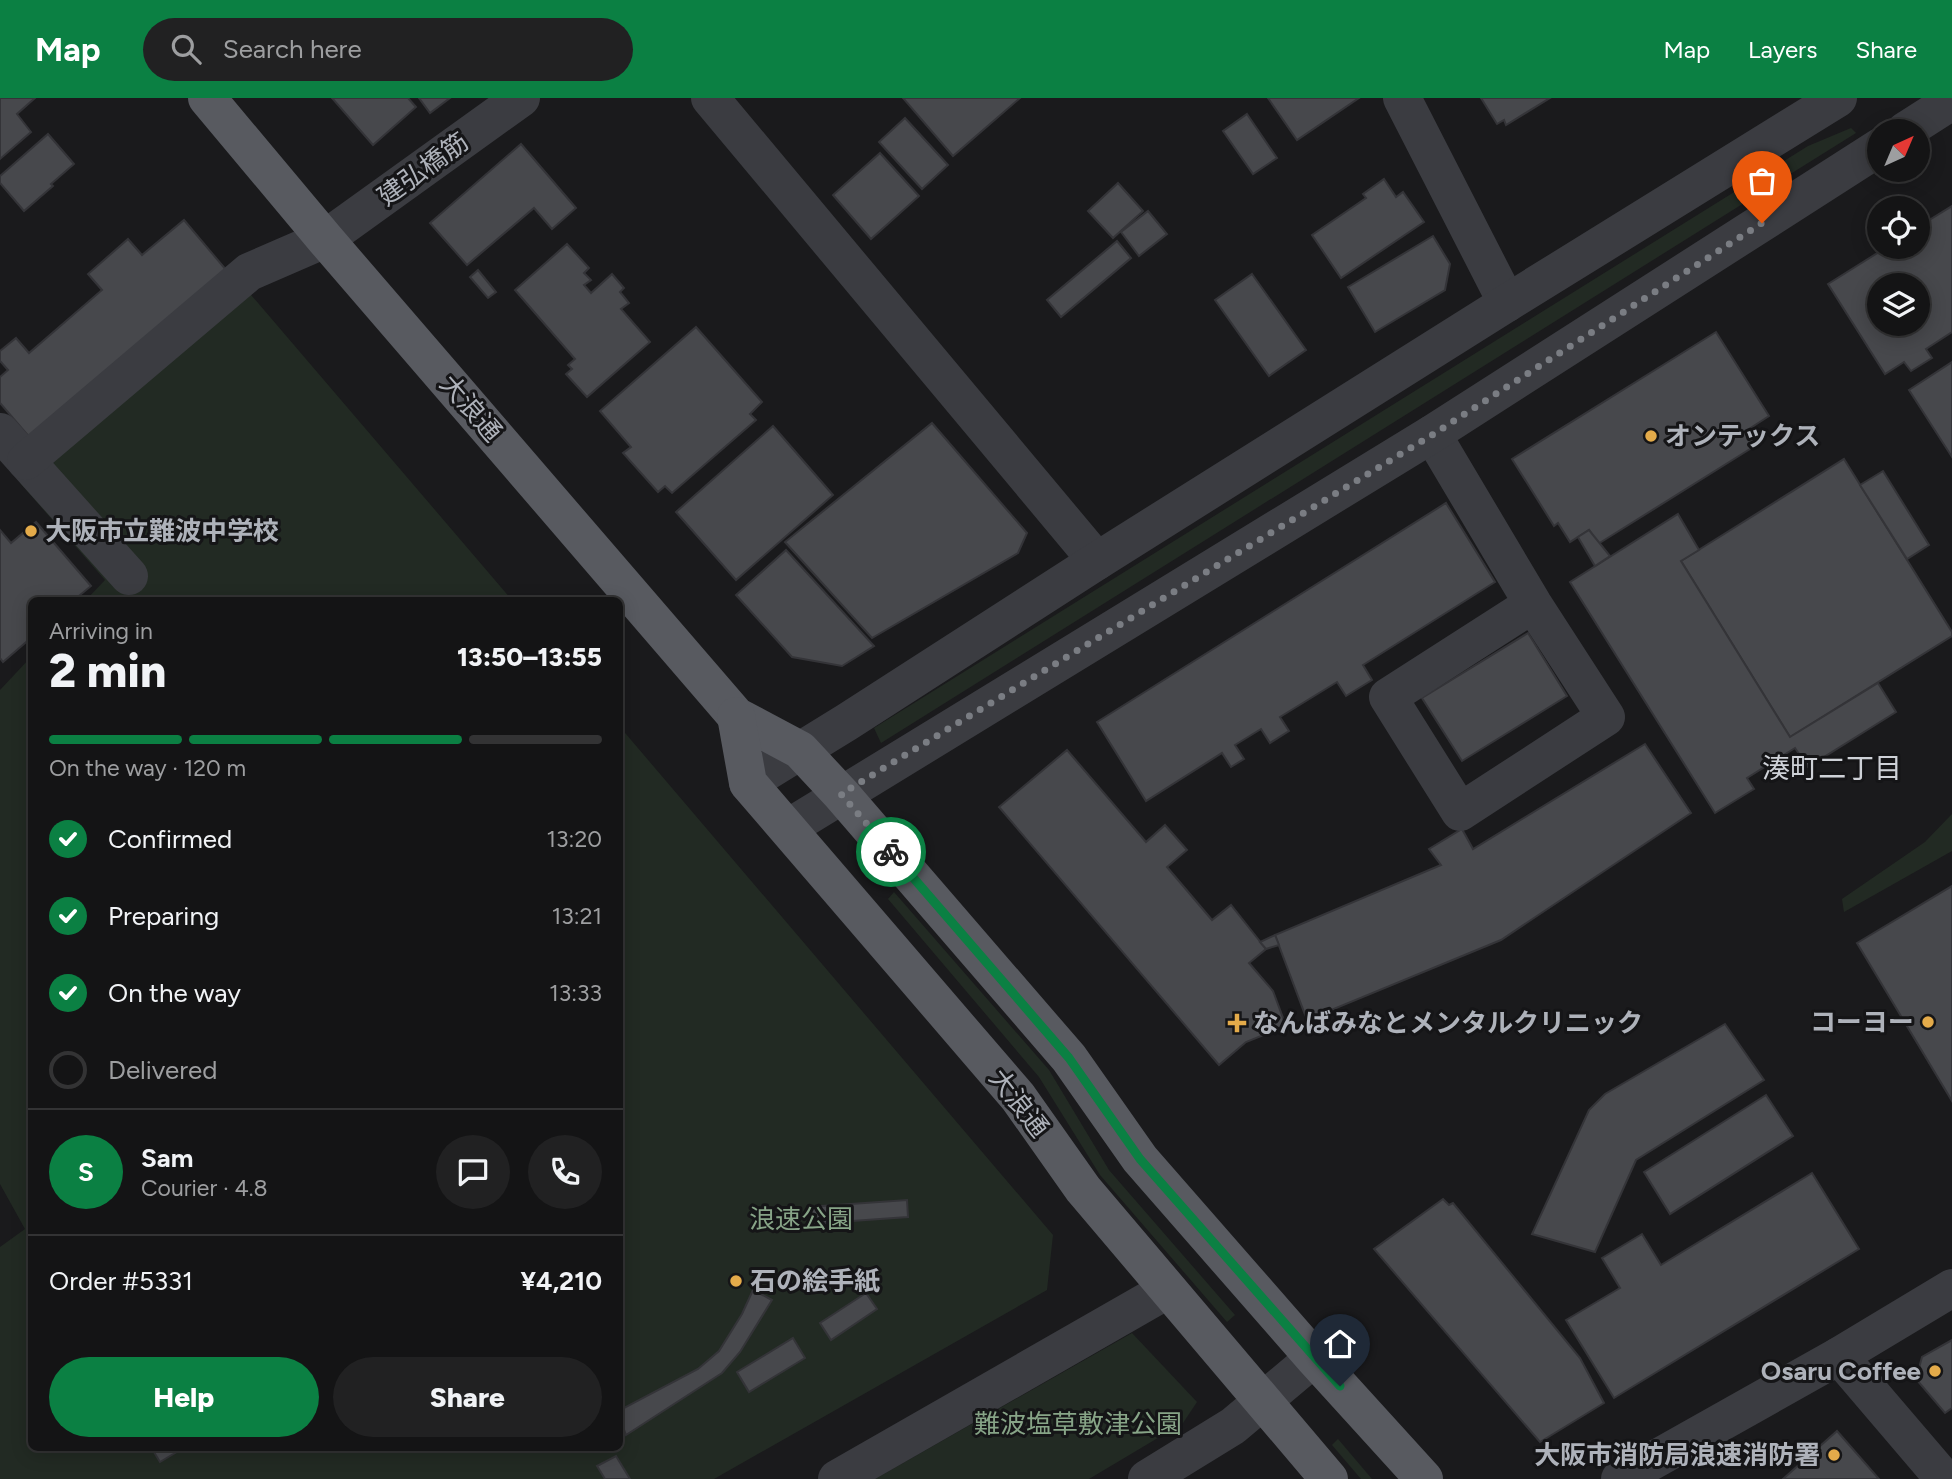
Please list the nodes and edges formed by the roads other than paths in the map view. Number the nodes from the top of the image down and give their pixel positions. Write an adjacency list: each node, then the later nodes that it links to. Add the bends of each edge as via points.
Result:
1 (207, 98): 9 (main road, 大浪通)
2 (521, 98): 9 (street, 建弘橋筋)
3 (710, 98): 14 (street)
4 (1402, 98): 10 (street)
5 (1838, 98): 10 (street)
6 (1952, 101): 7 (street)
7 (1924, 119)
8 (1867, 155): 12 (street)
9 (325, 239): 13 (street, 建弘橋筋, via 249,272); 17 (main road, 大浪通)
10 (1507, 303): 14 (street)
11 (0, 432): 13 (street)
12 (1432, 435): 16 (street); 20 (street)
13 (26, 461): 15 (street)
14 (1097, 561): 18 (street)
15 (129, 576)
16 (1533, 604): 16 (street, via 1606,717 1460,812 1388,697)
17 (736, 716): 18 (main road, 大浪通); 19 (main road)
18 (800, 750): 19 (street); 20 (main road, 大浪通)
19 (748, 783): 21 (main road, 大浪通)
20 (841, 794): 21 (street); 25 (main road, 大浪通, via 1069,1058 1140,1159)
21 (788, 828): 23 (main road, 大浪通, via 1018,1097 1083,1189)
22 (1952, 1288): 24 (street)
23 (1167, 1290): 26 (main road, 大浪通); 27 (street)
24 (1839, 1356): 31 (street); 32 (street)
25 (1314, 1357): 26 (street); 30 (main road, 大浪通)
26 (1263, 1400): 28 (street, via 1233,1426); 29 (main road, 大浪通)
27 (836, 1479)
28 (1147, 1479)
29 (1329, 1479)
30 (1424, 1479)
31 (1620, 1479)
32 (1944, 1479)

